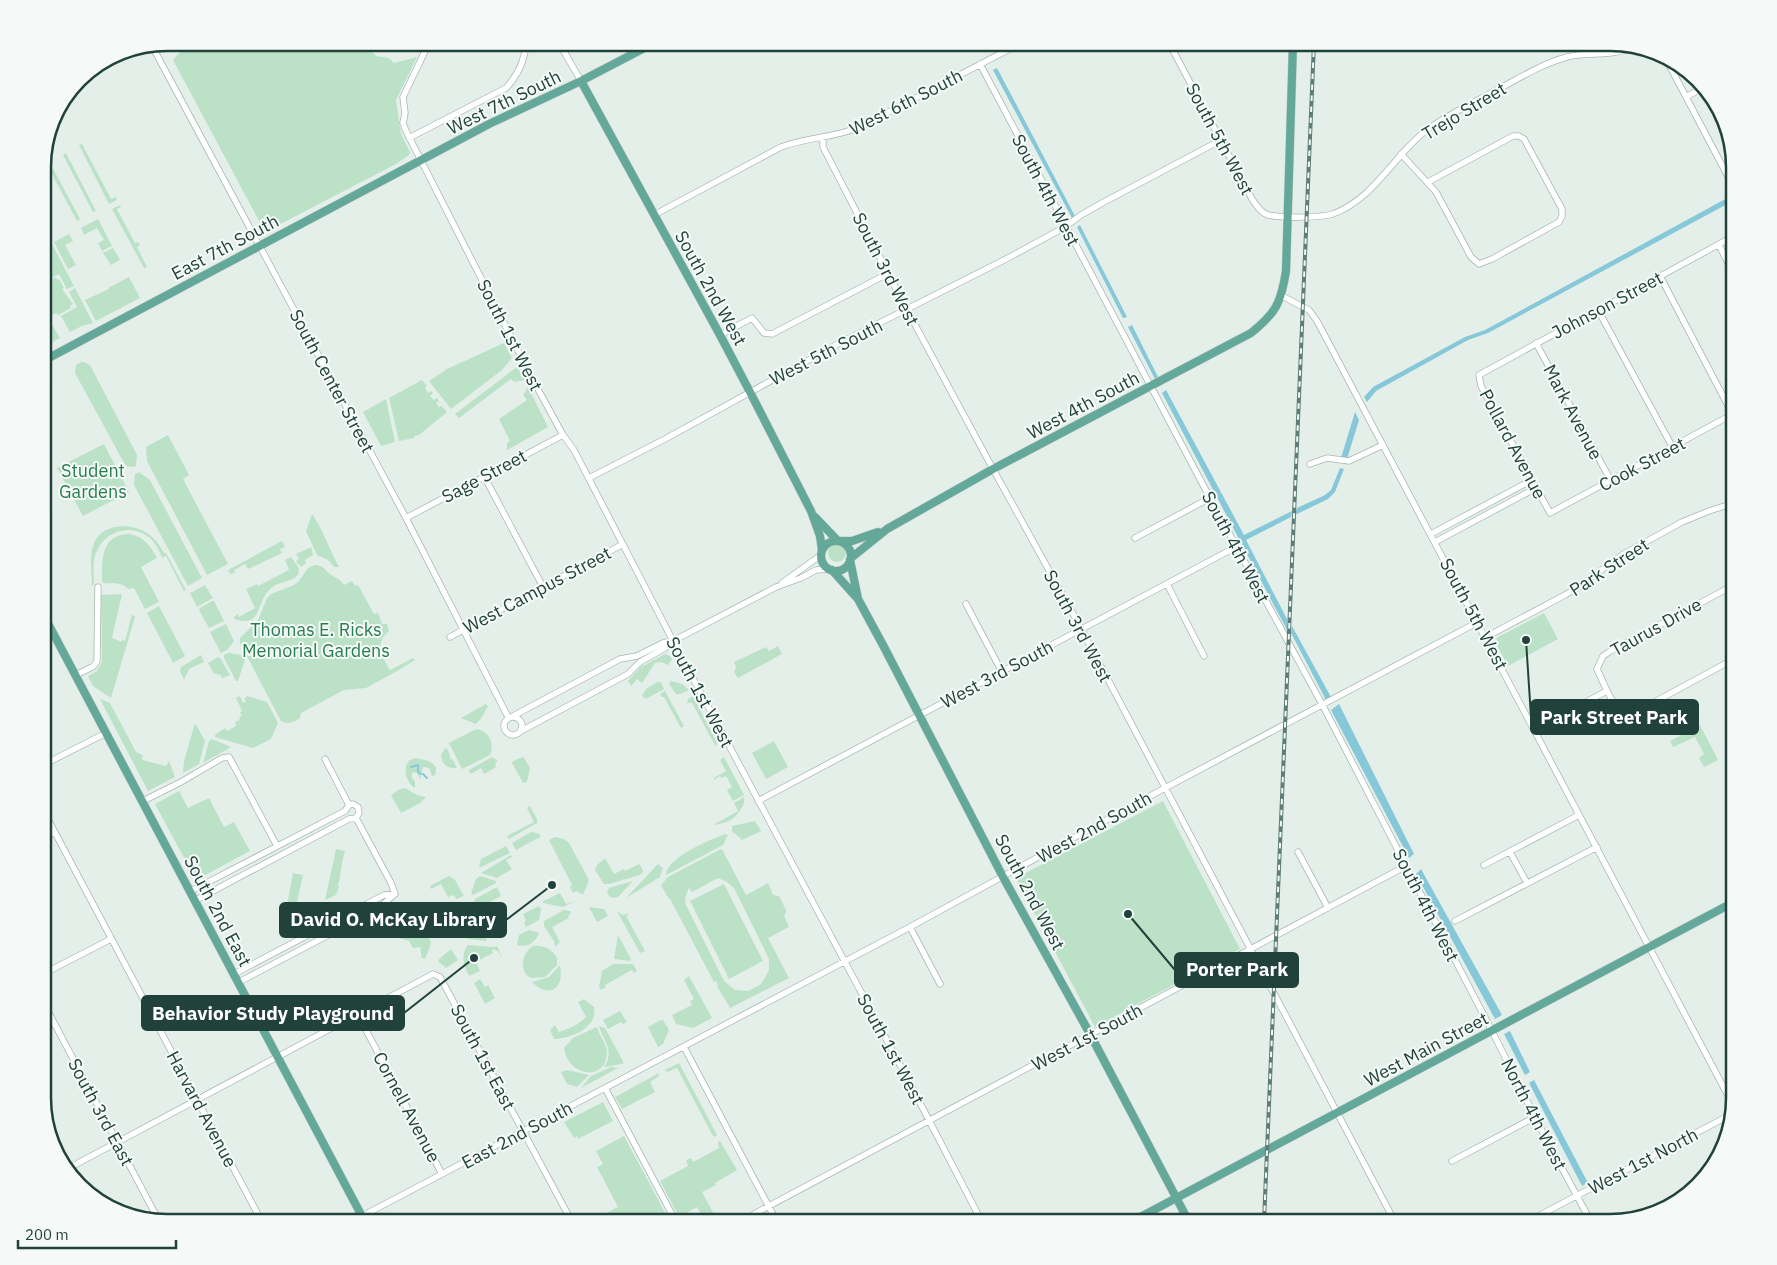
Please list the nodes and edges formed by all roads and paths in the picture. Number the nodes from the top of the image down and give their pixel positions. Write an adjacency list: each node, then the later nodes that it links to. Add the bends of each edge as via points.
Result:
1 (425, 51): 15 (street, South 1st West, via 403,97 403,123)
2 (525, 51): 15 (street, via 516,77 506,88)
3 (564, 51): 12 (street)
4 (637, 51): 12 (main road, West 7th South)
5 (1004, 51): 10 (street, West 6th South)
6 (1174, 51): 17 (street, South 5th West)
7 (1293, 51): 23 (main road)
8 (1620, 51): 18 (street, Trejo Street, via 1572,56 1544,66 1433,126)
9 (155, 52): 27 (street, South Center Street)
10 (980, 64): 16 (street, West 6th South, via 860,127); 24 (street, South 4th West)
11 (1671, 69): 14 (street)
12 (581, 81): 19 (main road, West 7th South); 22 (main road, South 2nd West)
13 (1697, 91): 14 (street)
14 (1686, 97): 20 (street)
15 (409, 138): 19 (street, South 1st West)
16 (824, 138): 22 (street, West 6th South, via 781,147); 29 (street, South 3rd West, via 823,146)
17 (1221, 140): 23 (street, South 5th West, via 1257,206 1268,214); 24 (street, West 5th South, via 1104,202)
18 (1402, 154): 21 (street); 23 (street, Trejo Street, via 1374,187 1334,214)
19 (420, 160): 27 (main road, East 7th South); 42 (street, South 1st West)
20 (1726, 173)
21 (1428, 182): 21 (street, via 1471,257 1479,264 1559,222 1562,216 1562,209 1524,139 1519,136 1513,136)
22 (654, 215): 34 (main road, South 2nd West)
23 (1286, 216): 31 (main road, via 1286,271)
24 (1065, 227): 32 (street, West 5th South); 38 (street, South 4th West)
25 (1726, 241): 26 (street, Johnson Street)
26 (1719, 245): 28 (street); 30 (street, Johnson Street)
27 (261, 246): 36 (main road, East 7th South); 56 (street, South Center Street)
28 (1726, 259)
29 (889, 273): 32 (street, South 3rd West); 34 (street, via 772,334 764,333 752,318)
30 (1660, 276): 33 (street, Johnson Street); 40 (street)
31 (1282, 296): 38 (main road, West 4th South, via 1263,324 1251,333); 43 (street, South 5th West, via 1309,310 1317,321)
32 (907, 310): 39 (street, West 5th South); 46 (street, South 3rd West)
33 (1598, 310): 35 (street, Johnson Street); 44 (street)
34 (720, 335): 39 (main road, South 2nd West)
35 (1536, 343): 37 (street, Johnson Street); 50 (street, Mark Avenue)
36 (51, 357)
37 (1479, 374): 49 (street, Pollard Avenue, via 1481,386)
38 (1151, 387): 46 (main road, West 4th South); 52 (street, South 4th West)
39 (750, 392): 48 (street, West 5th South); 54 (main road, South 2nd West)
40 (1726, 401)
41 (1726, 420): 44 (street, Cook Street)
42 (563, 435): 47 (street, Sage Street); 48 (street, South 1st West)
43 (1384, 445): 45 (street, via 1349,461 1327,458); 58 (street, South 5th West)
44 (1673, 448): 50 (street, Cook Street)
45 (1310, 464)
46 (993, 469): 57 (main road, West 4th South); 77 (street, South 3rd West)
47 (484, 476): 56 (street, Sage Street); 69 (street)
48 (589, 478): 62 (street, South 1st West)
49 (1532, 480): 51 (street, Pollard Avenue); 58 (street)
50 (1610, 481): 55 (street, Cook Street)
51 (1536, 488): 55 (street, Pollard Avenue); 61 (street)
52 (1210, 498): 59 (street); 63 (street, South 4th West)
53 (1726, 506): 79 (street, Park Street, via 1682,522 1622,555 1565,595)
54 (810, 511): 60 (main road, South 2nd West); 64 (main road, South 2nd West, via 820,536)
55 (1550, 513)
56 (406, 518): 76 (street, South Center Street)
57 (887, 528): 60 (main road, West 4th South, via 858,539); 65 (main road, West 4th South)
58 (1430, 534): 61 (street, South 5th West)
59 (1134, 538)
60 (839, 541): 64 (main road, via 828,543); 65 (main road, via 850,550)
61 (1435, 542): 74 (street, South 5th West)
62 (623, 544): 69 (street, West Campus Street); 80 (street, South 1st West)
63 (1236, 548): 67 (street, West 3rd South); 86 (street, South 4th West)
64 (821, 552): 66 (main road, via 823,563); 70 (street)
65 (850, 559): 66 (main road, via 843,569); 72 (main road, South 2nd West)
66 (830, 570): 70 (street, via 816,570); 72 (main road, South 2nd West)
67 (1167, 584): 77 (street, West 3rd South); 81 (street)
68 (98, 587): 84 (street, via 97,661)
69 (543, 587): 76 (street, West Campus Street)
70 (776, 587): 80 (street)
71 (1726, 589): 85 (street, Taurus Drive, via 1603,656 1597,669)
72 (858, 599): 87 (main road, South 2nd West)
73 (966, 604): 83 (street)
74 (1478, 622): 79 (street, South 5th West); 86 (street, West 2nd South)
75 (51, 629): 84 (main road, South 2nd East)
76 (463, 630): 78 (street, West Campus Street); 88 (street, South Center Street)
77 (1082, 630): 83 (street, West 3rd South); 94 (street, South 3rd West)
78 (450, 637)
79 (1486, 637): 89 (street, South 5th West)
80 (673, 641): 88 (street, via 637,656 620,659); 90 (street, via 640,662 628,674); 96 (street, South 1st West)
81 (1204, 656)
82 (1726, 663): 85 (street, via 1636,712 1620,710)
83 (1002, 672): 87 (street, West 3rd South)
84 (76, 675): 91 (main road, South 2nd East)
85 (1607, 690): 89 (street)
86 (1322, 706): 94 (street, West 2nd South); 108 (street, South 4th West)
87 (920, 715): 96 (street, West 3rd South); 109 (main road, South 2nd West)
88 (511, 717): 90 (street, via 520,720); 90 (street, via 503,725 506,733 515,735)
89 (1534, 728): 98 (street, South 5th West)
90 (521, 730)
91 (106, 733): 93 (street); 95 (main road, South 2nd East)
92 (325, 758): 97 (street)
93 (51, 761)
94 (1165, 788): 109 (street, West 2nd South); 120 (street, South 3rd West)
95 (143, 801): 103 (street, via 229,757); 111 (main road, South 2nd East)
96 (758, 801): 121 (street, South 1st West)
97 (347, 808): 99 (street, via 353,804 358,808); 103 (street)
98 (1579, 815): 104 (street, South 5th West); 106 (street)
99 (356, 818): 112 (street); 113 (street)
100 (51, 826): 101 (street, Harvard Avenue)
101 (54, 832): 102 (street); 118 (street, Harvard Avenue)
102 (51, 834)
103 (275, 842): 111 (street)
104 (1597, 847): 110 (street); 119 (street, South 5th West)
105 (1298, 852): 115 (street)
106 (1510, 852): 107 (street); 110 (street)
107 (1484, 865)
108 (1406, 866): 115 (street, West 1st South); 128 (street, South 4th West)
109 (1003, 877): 117 (street, West 2nd South); 129 (main road, South 2nd West)
110 (1527, 883): 116 (street)
111 (191, 891): 113 (main road, South 2nd East)
112 (395, 894): 123 (street, via 384,895); 124 (street, via 376,910)
113 (196, 900): 123 (main road, South 2nd East)
114 (1726, 906): 119 (main road, West Main Street)
115 (1328, 908): 120 (street, West 1st South)
116 (1455, 921)
117 (910, 927): 121 (street, West 2nd South); 125 (street)
118 (111, 939): 122 (street); 134 (street, Harvard Avenue)
119 (1650, 947): 128 (main road, West Main Street); 133 (street, South 5th West)
120 (1251, 950): 129 (street, West 1st South); 135 (street, South 3rd West)
121 (844, 962): 130 (street, West 2nd South); 138 (street, South 1st West)
122 (51, 970)
123 (234, 974): 124 (main road, South 2nd East)
124 (239, 982): 131 (main road, South 2nd East)
125 (940, 984)
126 (357, 1013): 131 (street); 139 (street, South 1st East, via 433,974 440,977); 143 (street, Cornell Avenue)
127 (51, 1017): 140 (street, South 3rd East)
128 (1492, 1031): 135 (main road, West Main Street); 136 (street, North 4th West)
129 (1090, 1034): 138 (street, West 1st South); 145 (main road, South 2nd West)
130 (684, 1047): 132 (street, East 2nd South); 146 (street)
131 (277, 1056): 134 (street); 149 (main road, South 2nd East)
132 (605, 1088): 139 (street, East 2nd South); 152 (street)
133 (1726, 1092)
134 (197, 1099): 140 (street); 148 (street, Harvard Avenue)
135 (1338, 1113): 145 (main road, West Main Street); 158 (street, South 3rd West)
136 (1535, 1117): 141 (street); 144 (street, North 4th West)
137 (1724, 1118): 144 (street, West 1st North)
138 (929, 1121): 146 (street, West 1st South); 155 (street, South 1st West)
139 (523, 1131): 143 (street, East 2nd South); 151 (street, South 1st East)
140 (117, 1142): 142 (street); 147 (street, South 3rd East)
141 (1452, 1161)
142 (74, 1165)
143 (442, 1174): 150 (street, East 2nd South)
144 (1576, 1196): 159 (street, West 1st North); 160 (street, North 4th West)
145 (1177, 1198): 156 (main road, West Main Street); 157 (main road, South 2nd West)
146 (768, 1207): 153 (street, West 1st South); 154 (street)
147 (155, 1213)
148 (258, 1214)
149 (361, 1214)
150 (374, 1214)
151 (568, 1214)
152 (672, 1214)
153 (754, 1214)
154 (772, 1214)
155 (978, 1214)
156 (1146, 1214)
157 (1186, 1214)
158 (1391, 1214)
159 (1542, 1214)
160 (1586, 1214)

